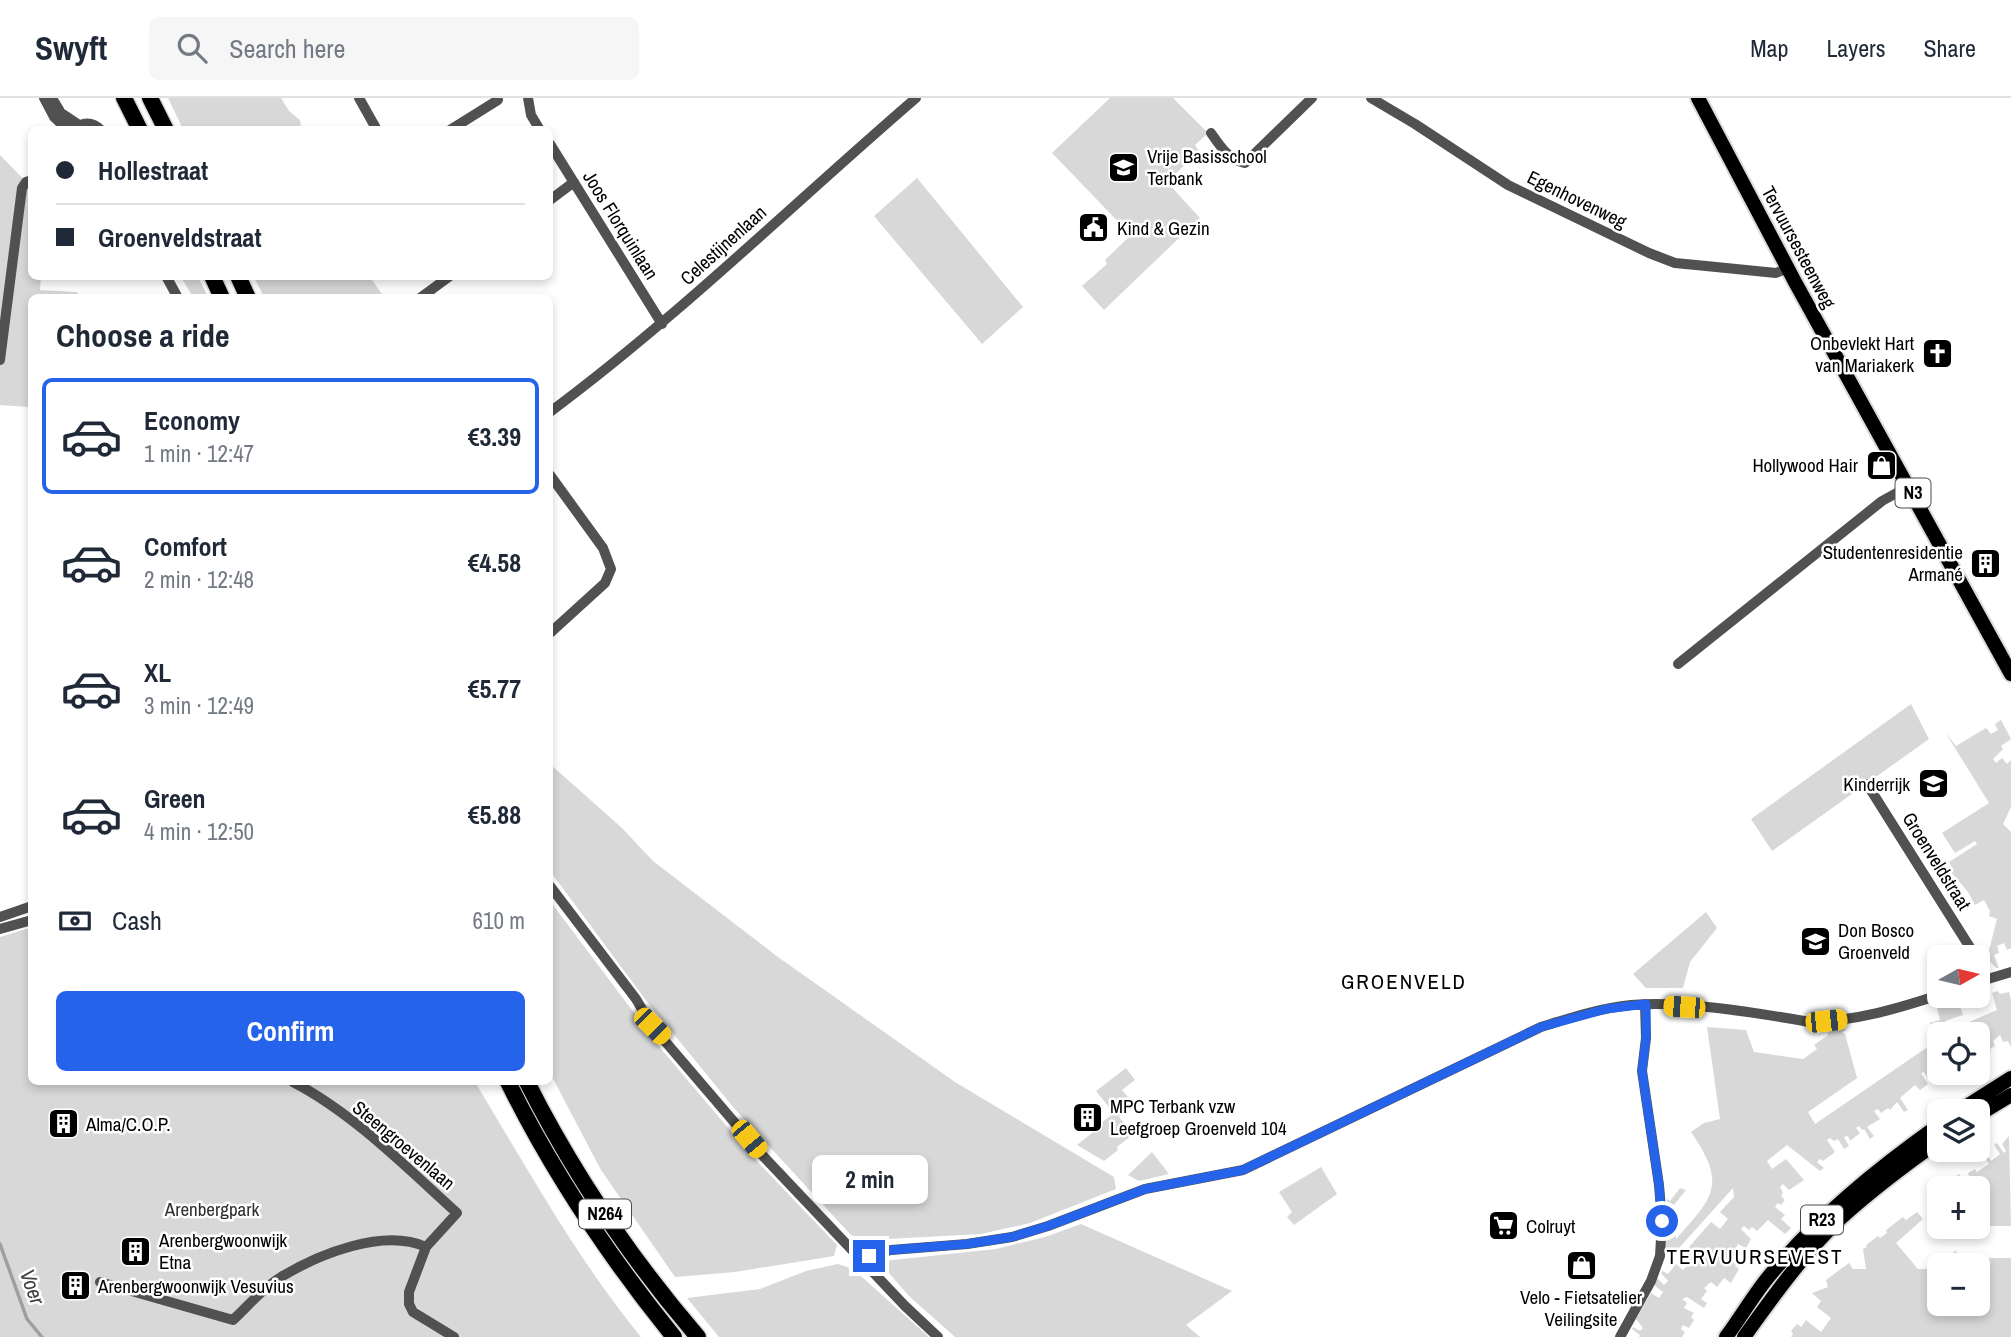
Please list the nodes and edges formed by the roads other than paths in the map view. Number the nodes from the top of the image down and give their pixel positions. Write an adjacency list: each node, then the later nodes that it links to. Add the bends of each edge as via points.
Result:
1 (44, 98): 12 (street)
2 (52, 98): 13 (street)
3 (124, 98): 14 (highway)
4 (150, 98): 15 (highway)
5 (359, 98): 16 (street)
6 (528, 98): 18 (street)
7 (916, 98): 27 (street, Celestijnenlaan)
8 (1312, 98): 19 (street, via 1245,163 1236,161)
9 (1371, 98): 24 (street, Egenhovenweg, via 1508,185 1649,253 1706,266 1776,272)
10 (1699, 98): 24 (main road, Tervuursesteenweg / N3)
11 (498, 100): 17 (street)
12 (64, 126)
13 (76, 126)
14 (137, 126)
15 (164, 126)
16 (375, 126)
17 (456, 126)
18 (538, 126)
19 (1211, 132)
20 (553, 149): 22 (street, Joos Florquinlaan)
21 (28, 181): 28 (street, via 22,188)
22 (574, 182): 23 (street); 27 (street, Joos Florquinlaan)
23 (553, 198)
24 (1788, 268): 31 (main road, Tervuursesteenweg / N3)
25 (445, 280): 26 (street)
26 (425, 294)
27 (662, 324): 29 (street, Celestijnenlaan)
28 (0, 360)
29 (553, 410)
30 (553, 479): 32 (street, via 603,548 611,569 605,583)
31 (1909, 486): 33 (street, via 1882,501); 34 (main road, Tervuursesteenweg / N3)
32 (553, 630)
33 (1678, 664)
34 (2011, 674)
35 (1867, 784): 41 (street, Groenveldstraat)
36 (553, 890): 56 (street, via 652,1026)
37 (28, 907): 38 (street)
38 (0, 917)
39 (28, 921): 40 (street)
40 (0, 929)
41 (1969, 945)
42 (2011, 972): 43 (street)
43 (1990, 978)
44 (1927, 999): 45 (street, via 1885,1013 1826,1021)
45 (1646, 1004): 56 (street, via 1606,1009 1541,1027 1243,1170 1145,1189 1012,1237 891,1250); 62 (street, via 1642,1071 1659,1185 1660,1256)
46 (2011, 1078): 51 (main road)
47 (299, 1085): 55 (street, Steengroevenlaan, via 372,1138 457,1213)
48 (510, 1085): 59 (highway, N264, via 570,1192)
49 (529, 1085): 60 (highway, N264, via 587,1189)
50 (2011, 1095): 52 (main road)
51 (1978, 1099)
52 (1990, 1108)
53 (1927, 1133): 63 (main road, R23, via 1834,1208 1769,1276)
54 (1927, 1149): 64 (main road, R23, via 1840,1219 1781,1285)
55 (426, 1247): 57 (street, via 381,1240 355,1245 279,1278 233,1320); 58 (street, via 409,1304)
56 (859, 1259): 61 (street)
57 (100, 1282)
58 (454, 1337)
59 (674, 1337)
60 (698, 1337)
61 (938, 1337)
62 (1620, 1337)
63 (1726, 1337)
64 (1744, 1337)

